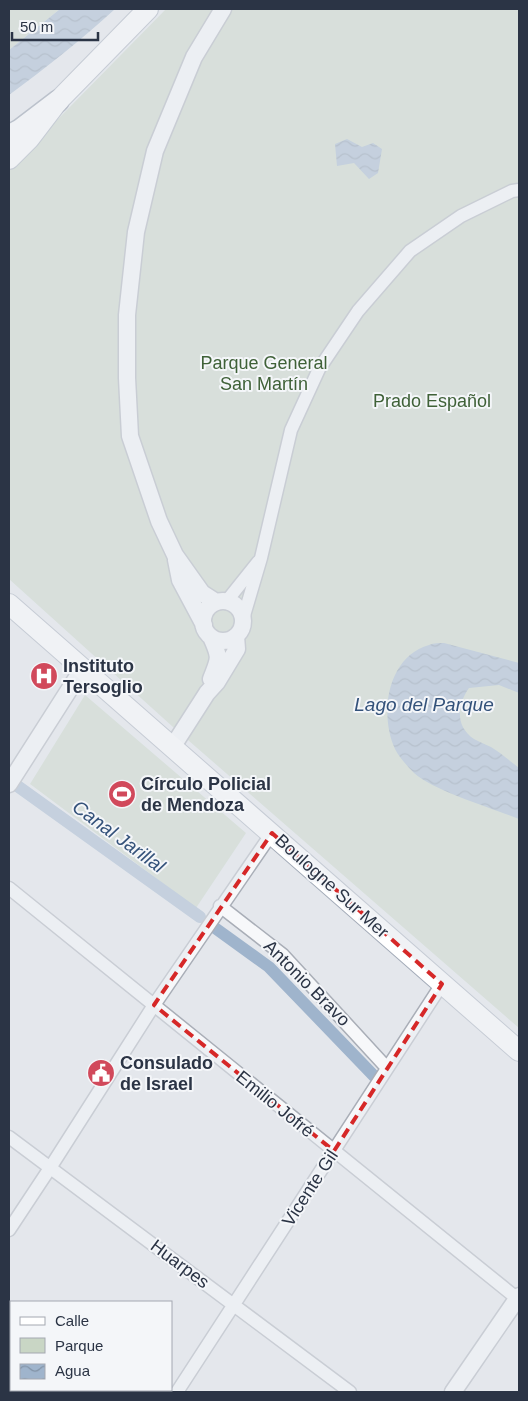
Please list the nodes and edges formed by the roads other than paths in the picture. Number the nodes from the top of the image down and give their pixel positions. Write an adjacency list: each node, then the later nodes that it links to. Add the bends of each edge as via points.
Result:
1 (148, 9): 3 (main road)
2 (223, 9): 7 (street, via 194,57 156,152 136,232 127,315 130,436 159,521)
3 (58, 101): 4 (highway); 5 (main road)
4 (9, 136)
5 (9, 159)
6 (519, 190): 8 (street, via 460,216 410,251 358,311 319,369 291,430)
7 (175, 555): 9 (street, via 202,593); 12 (street, via 180,580)
8 (261, 558): 9 (street); 11 (street)
9 (221, 602): 11 (street, via 236,606); 12 (street, via 210,606 203,618)
10 (9, 604): 14 (main road, Boulogne Sur Mer)
11 (242, 619): 13 (street)
12 (207, 631): 13 (street, via 216,639); 15 (street, via 218,651 218,663)
13 (236, 636): 15 (street, via 237,649 217,682)
14 (83, 668): 16 (main road, Boulogne Sur Mer); 17 (street)
15 (206, 693): 16 (street)
16 (173, 746): 18 (main road, Boulogne Sur Mer)
17 (11, 776)
18 (272, 832): 20 (street); 21 (main road, Boulogne Sur Mer)
19 (9, 888): 22 (street, Emilio Jofré)
20 (220, 906): 22 (street); 24 (street, Antonio Bravo, via 283,954)
21 (442, 984): 23 (main road, Boulogne Sur Mer); 24 (street, Vicente Gil)
22 (154, 1005): 26 (street, Emilio Jofré); 27 (street)
23 (519, 1051)
24 (387, 1068): 26 (street, Vicente Gil)
25 (9, 1137): 27 (street, Huarpes)
26 (334, 1151): 29 (street, Emilio Jofré); 30 (street, Vicente Gil)
27 (50, 1168): 28 (street); 30 (street, Huarpes)
28 (9, 1230)
29 (519, 1298): 33 (street)
30 (234, 1305): 31 (street, Vicente Gil); 32 (street, Huarpes)
31 (177, 1392)
32 (350, 1392)
33 (453, 1392)

